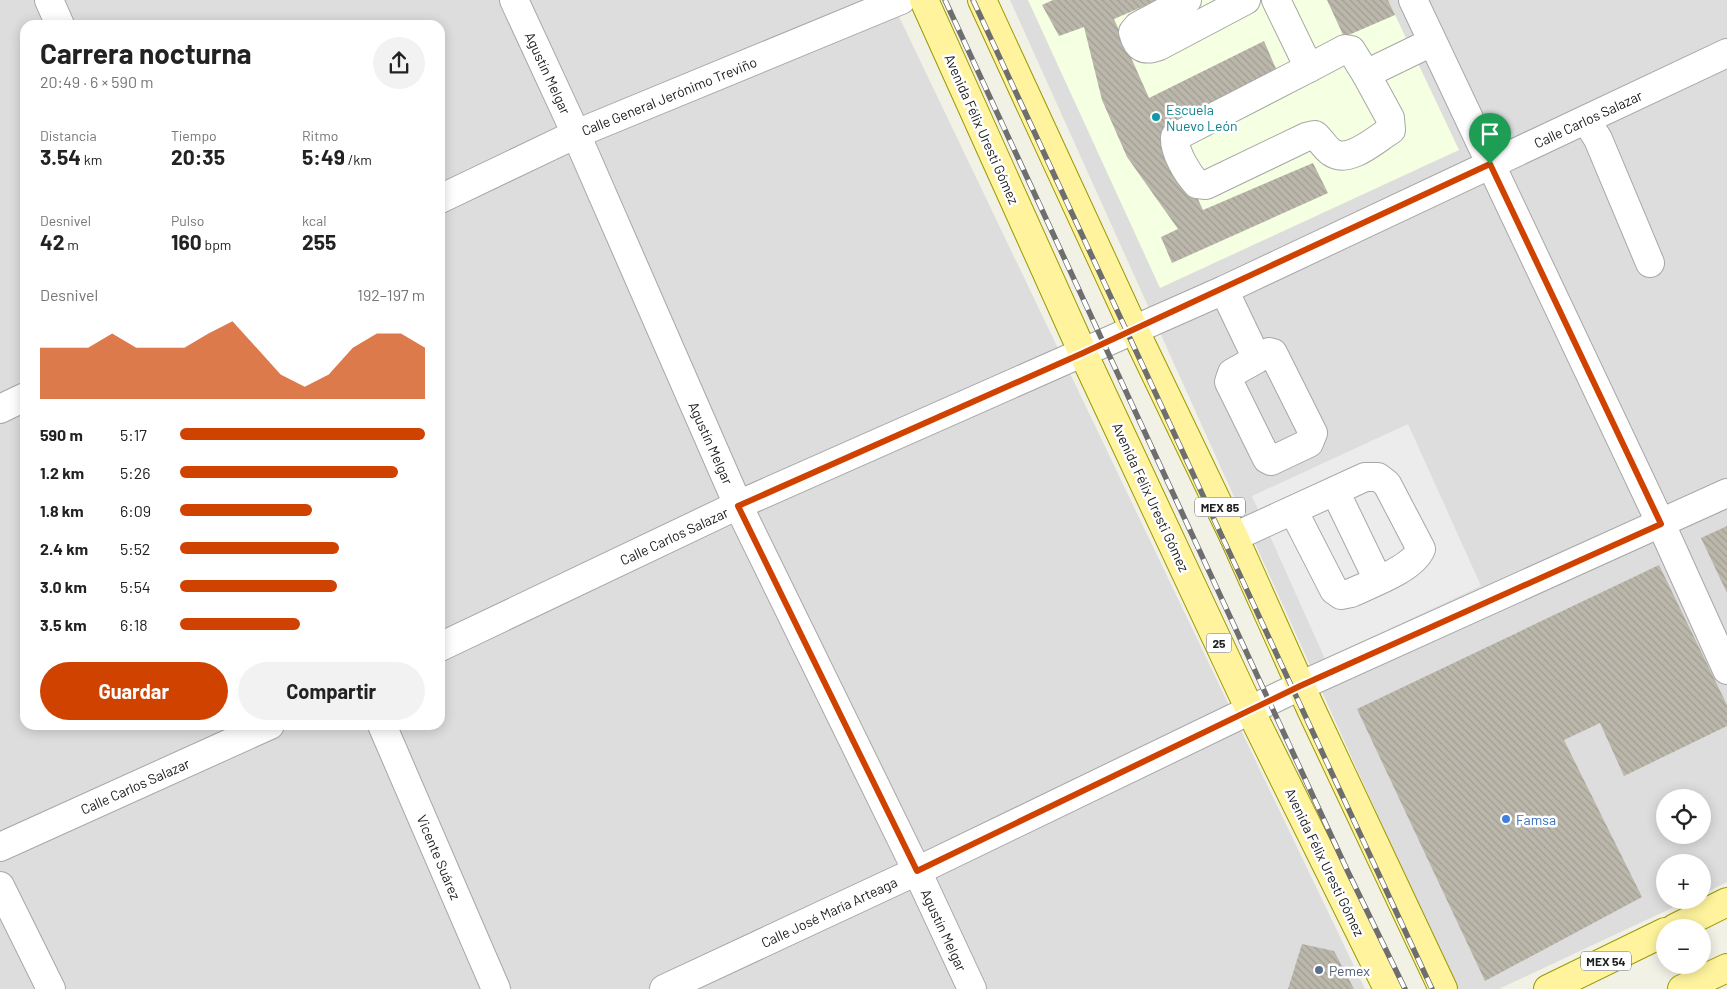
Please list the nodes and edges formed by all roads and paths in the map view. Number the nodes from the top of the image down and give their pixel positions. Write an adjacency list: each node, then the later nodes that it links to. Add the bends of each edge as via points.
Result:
1 (49, 0): 10 (street)
2 (514, 0): 16 (street, Agustín Melgar)
3 (901, 0): 16 (street, Calle General Jerónimo Treviño)
4 (924, 0): 22 (main road, Avenida Félix Uresti Gómez)
5 (982, 0): 21 (main road, MEX 85)
6 (1187, 0): 7 (street, via 1138,26 1133,32 1136,43 1148,50 1159,46)
7 (1246, 0)
8 (1276, 0): 13 (street)
9 (1413, 0): 11 (street)
10 (58, 20)
11 (1432, 42): 14 (street); 17 (street)
12 (1727, 53): 15 (street, Calle Carlos Salazar)
13 (1309, 68): 14 (street, via 1345,49 1351,50); 14 (street, via 1175,137 1190,177 1197,184 1206,185 1315,135 1331,152 1350,156 1390,130 1390,118)
14 (1366, 74)
15 (1586, 120): 17 (street, Calle Carlos Salazar); 19 (street, via 1598,139)
16 (576, 134): 18 (street, Calle General Jerónimo Treviño); 28 (street, Agustín Melgar)
17 (1490, 164): 20 (street, Calle Carlos Salazar); 30 (street)
18 (445, 197)
19 (1650, 263)
20 (1224, 290): 21 (street, Calle Carlos Salazar); 23 (street)
21 (1134, 329): 22 (street, Calle Carlos Salazar); 31 (main road, MEX 85)
22 (1083, 353): 28 (street, Calle Carlos Salazar); 36 (main road, Avenida Félix Uresti Gómez / 25)
23 (1257, 359)
24 (20, 399): 25 (street)
25 (0, 409)
26 (1335, 491): 29 (street); 32 (street); 32 (street, via 1365,477 1378,477 1387,484 1421,549 1410,564)
27 (1727, 493): 30 (street, Calle José María Arteaga)
28 (738, 506): 33 (street, Calle Carlos Salazar); 40 (street, Agustín Melgar)
29 (1292, 510): 31 (street); 32 (street, via 1334,590 1341,595 1351,593)
30 (1661, 524): 34 (street); 35 (street, Calle José María Arteaga)
31 (1234, 537): 35 (main road, MEX 85)
32 (1378, 580)
33 (445, 645)
34 (1727, 670)
35 (1300, 686): 36 (street, Calle José María Arteaga); 51 (main road, MEX 85)
36 (1250, 710): 40 (street, Calle José María Arteaga); 50 (main road, Avenida Félix Uresti Gómez)
37 (259, 730): 39 (street, Calle Carlos Salazar)
38 (384, 730): 47 (street, Vicente Suárez)
39 (0, 846)
40 (917, 871): 48 (street, Calle José María Arteaga); 49 (street, Agustín Melgar)
41 (0, 886): 46 (street)
42 (1727, 902): 43 (main road)
43 (1692, 919)
44 (1656, 936): 52 (main road, MEX 54)
45 (1718, 978): 53 (main road)
46 (51, 989)
47 (496, 989)
48 (664, 989)
49 (972, 989)
50 (1388, 989)
51 (1443, 989)
52 (1548, 989)
53 (1682, 989)

